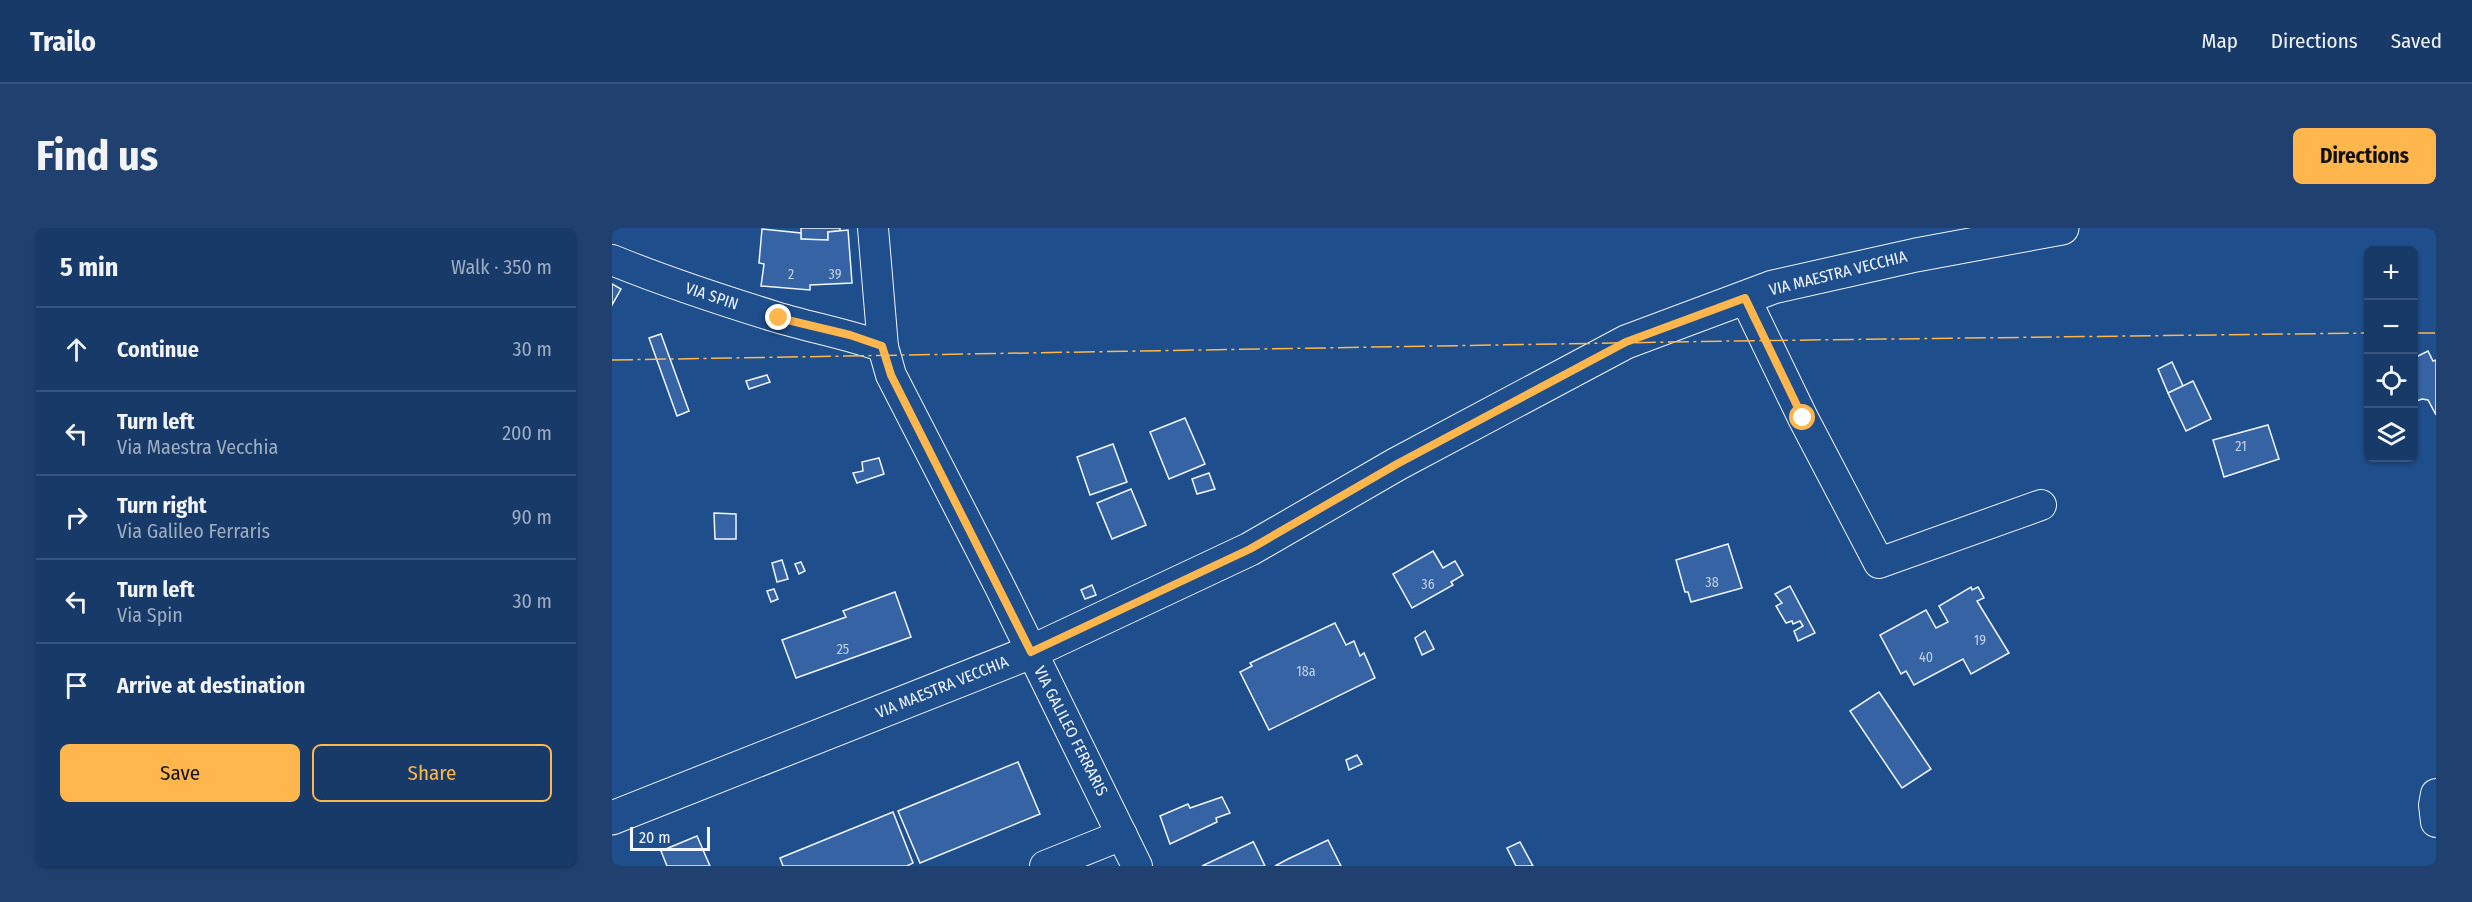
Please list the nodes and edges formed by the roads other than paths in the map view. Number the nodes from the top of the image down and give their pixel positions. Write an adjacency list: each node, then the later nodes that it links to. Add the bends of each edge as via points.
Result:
1 (873, 228): 5 (street, VIA GALILEO FERRARIS)
2 (2062, 228): 4 (main road, VIA MAESTRA VECCHIA, via 1916,255 1773,287)
3 (612, 260): 5 (street, VIA SPIN, via 724,301)
4 (1745, 298): 6 (street, via 1879,563); 7 (main road, VIA MAESTRA VECCHIA, via 1626,342 1397,464 1250,549)
5 (882, 346): 7 (street, VIA GALILEO FERRARIS, via 891,375)
6 (2041, 505)
7 (1031, 652): 9 (main road, VIA MAESTRA VECCHIA); 11 (street, VIA GALILEO FERRARIS)
8 (2436, 794): 10 (street)
9 (612, 818)
10 (2436, 822)
11 (1122, 835): 12 (street); 13 (street, VIA GALILEO FERRARIS)
12 (1045, 866)
13 (1137, 866)

